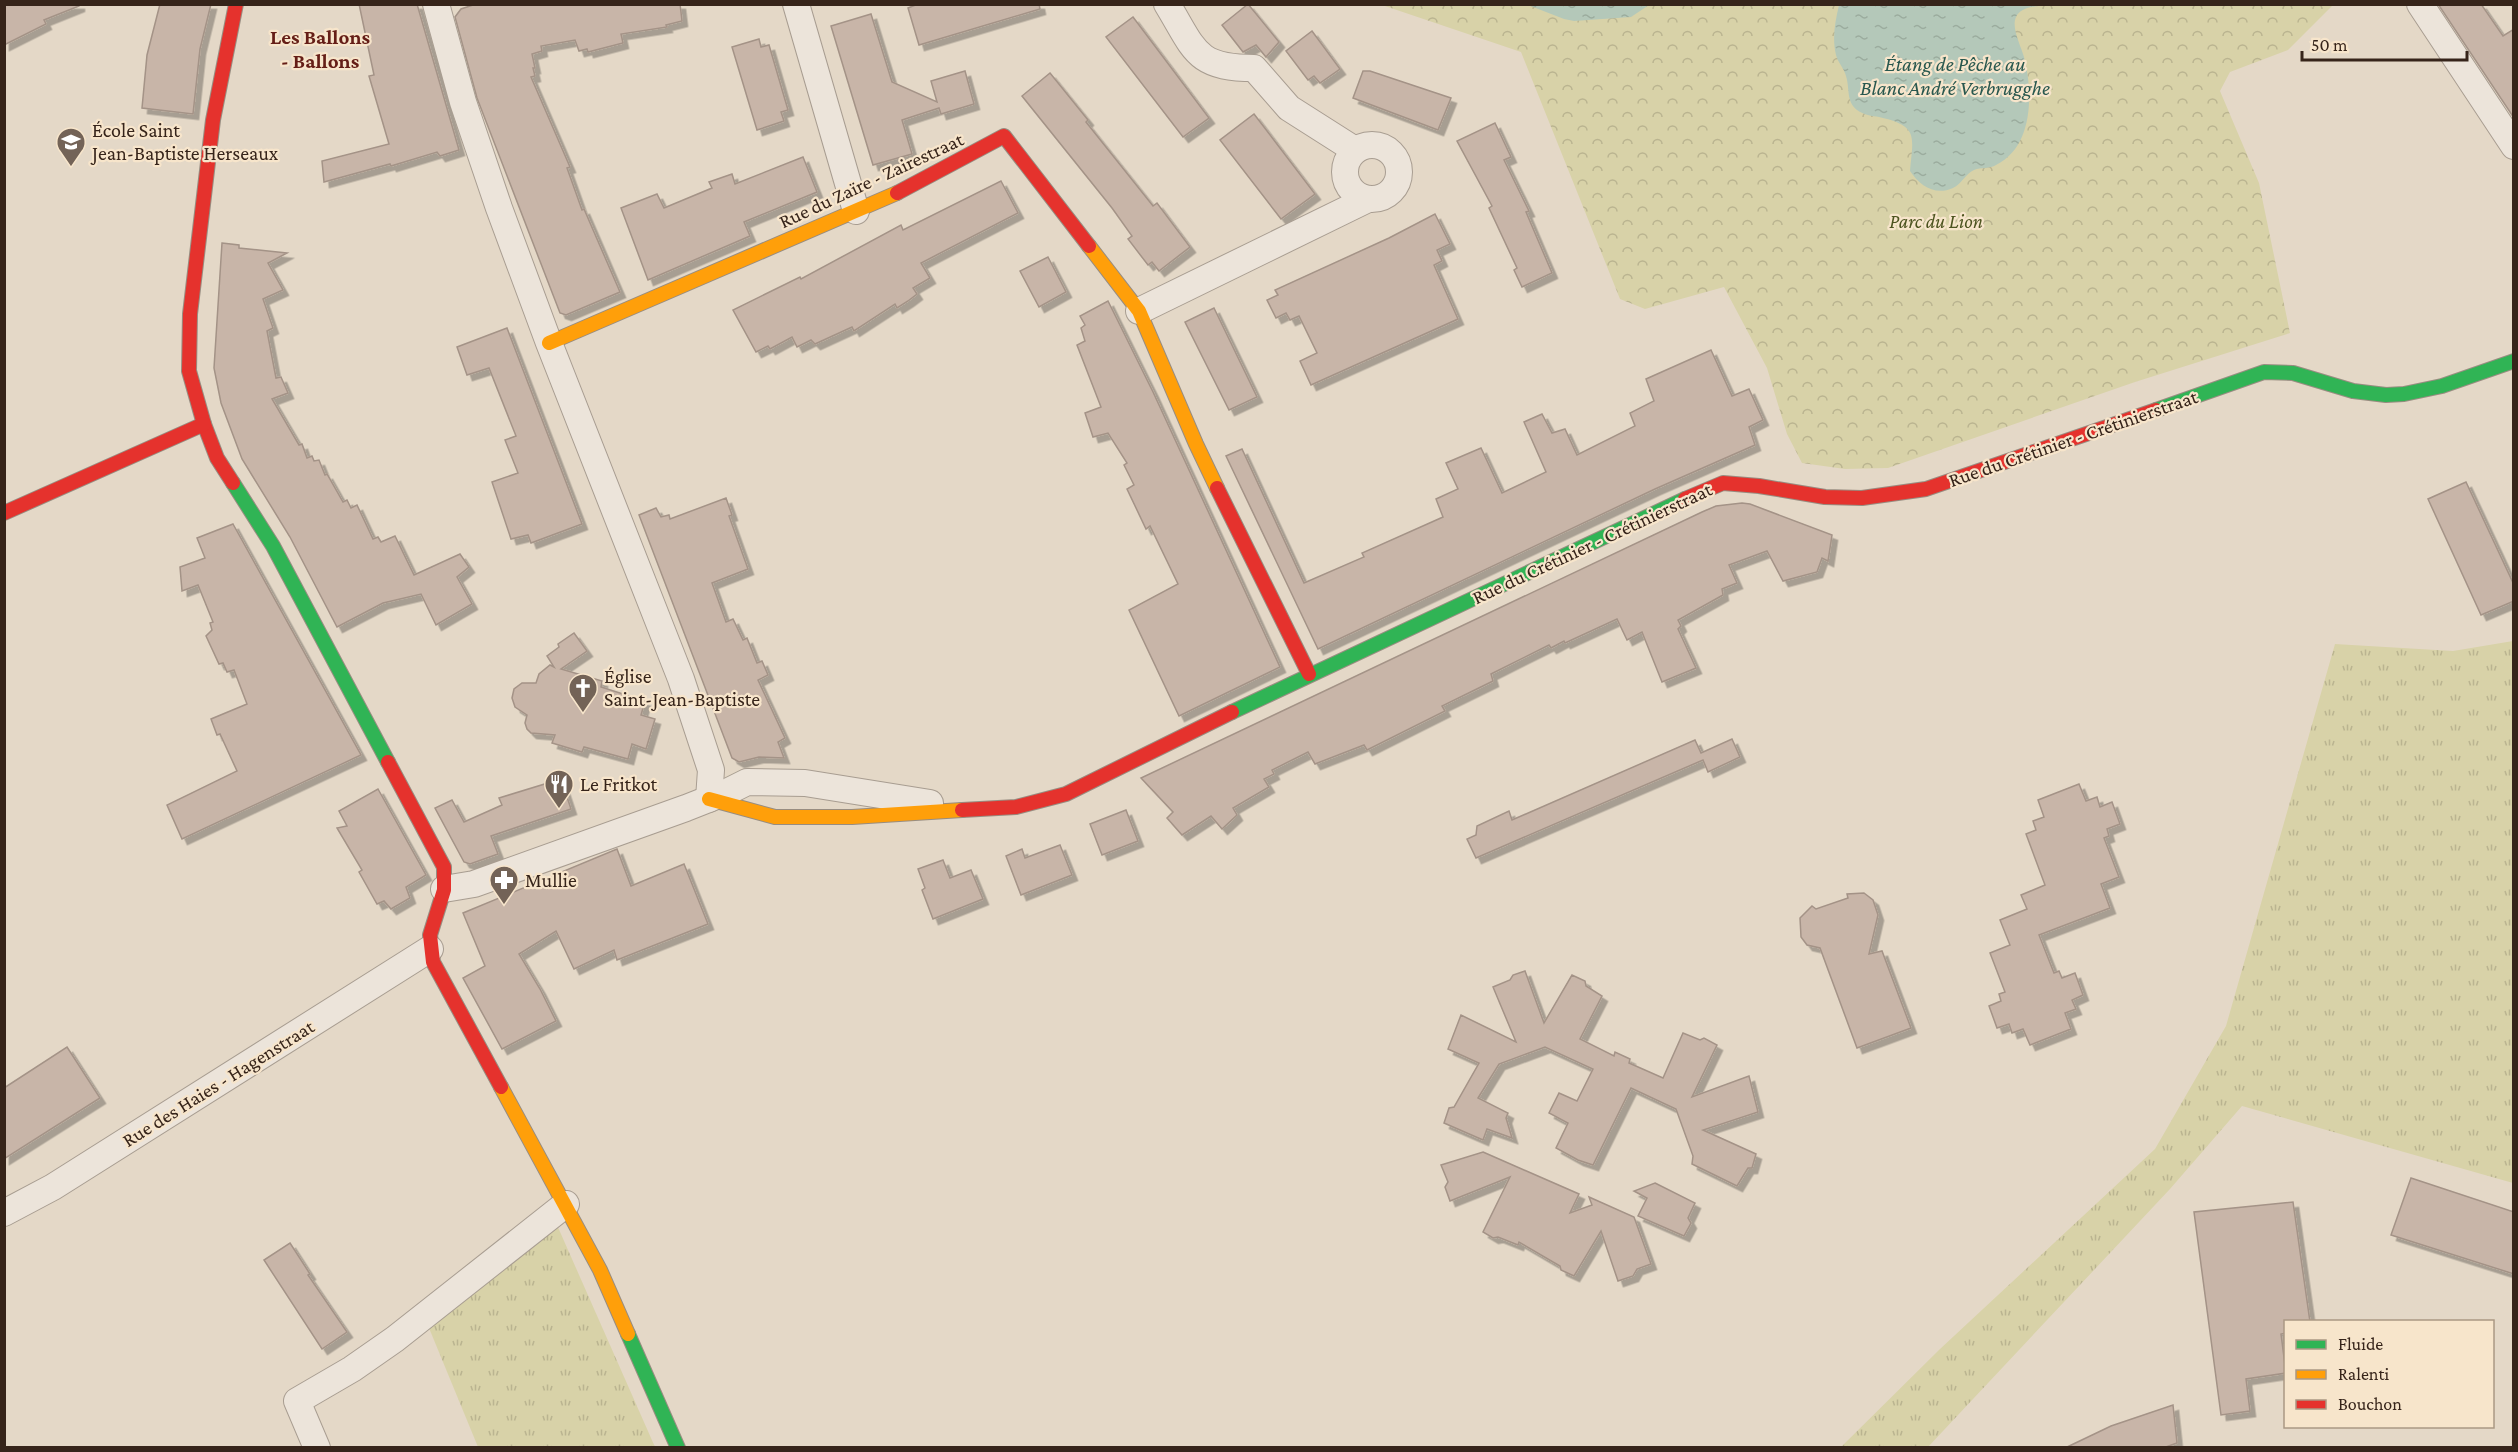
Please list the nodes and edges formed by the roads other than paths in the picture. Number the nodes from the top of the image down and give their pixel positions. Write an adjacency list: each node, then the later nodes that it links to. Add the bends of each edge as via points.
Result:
1 (236, 4): 13 (street, via 213,120 190,314 189,371)
2 (436, 4): 11 (street, via 464,102)
3 (796, 4): 9 (street)
4 (1167, 4): 7 (street, via 1194,52 1209,63 1254,68 1288,108)
5 (2420, 4): 6 (street)
6 (2514, 146)
7 (1355, 150): 8 (street, via 1346,164 1345,179 1351,191); 8 (street, via 1381,146 1396,158 1400,170 1396,188 1381,199)
8 (1366, 200): 10 (street)
9 (856, 211): 10 (street, Rue du Zaïre - Zairestraat, via 1004,136); 11 (street, Rue du Zaïre - Zairestraat)
10 (1139, 311): 15 (street, Rue du Zaïre - Zairestraat, via 1196,444)
11 (549, 343): 16 (street, via 681,679 711,770)
12 (2514, 361): 15 (street, Rue du Crétinier - Crétinierstraat, via 2433,388 2391,395 2360,393 2298,374 2264,372 1984,471 1915,491 1862,498 1825,497 1723,483)
13 (204, 424): 14 (street); 18 (street, via 217,458 273,546 435,849 446,874)
14 (4, 513)
15 (1309, 674): 17 (street, Rue du Crétinier - Crétinierstraat, via 1066,794 1016,807)
16 (710, 799): 17 (street, Rue du Crétinier - Crétinierstraat, via 775,817); 17 (street, Rue du Crétinier - Crétinierstraat, via 747,782 805,783); 18 (street, Rue du Crétinier - Crétinierstraat, via 474,884)
17 (975, 810)
18 (444, 889): 19 (street, via 430,932)
19 (430, 949): 20 (street); 21 (street, Rue des Haies - Hagenstraat, via 53,1187)
20 (566, 1204): 22 (street, via 374,1355 297,1401); 23 (street, via 622,1317)
21 (4, 1213)
22 (317, 1448)
23 (678, 1448)

